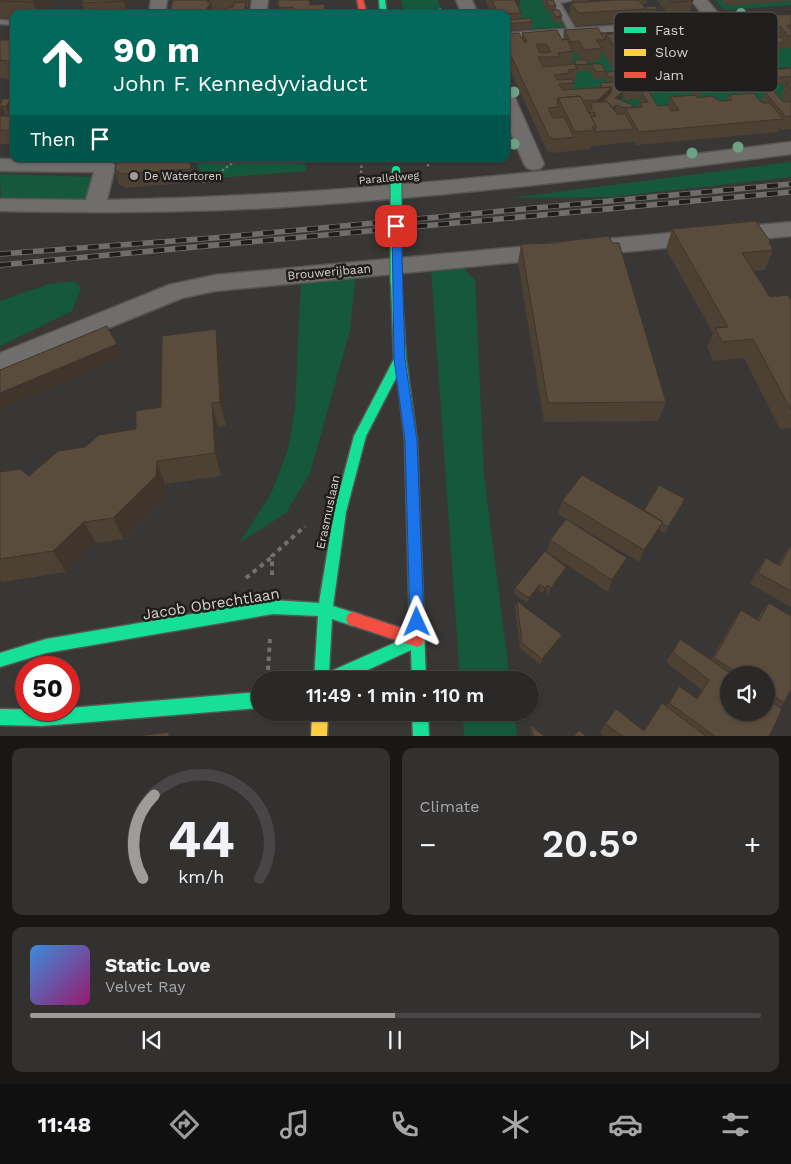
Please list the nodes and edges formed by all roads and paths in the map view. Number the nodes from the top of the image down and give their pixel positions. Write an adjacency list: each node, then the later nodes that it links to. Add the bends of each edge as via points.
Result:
1 (569, 0): 5 (lane, via 555,1)
2 (699, 0): 3 (street)
3 (713, 12)
4 (614, 31): 5 (street)
5 (574, 34): 6 (street)
6 (510, 38)
7 (748, 92): 8 (path)
8 (756, 102)
9 (510, 107): 16 (street)
10 (791, 148): 14 (street, Parallelweg)
11 (106, 162): 17 (street); 20 (street)
12 (234, 162): 19 (path, via 213,177 205,178)
13 (362, 162): 18 (path)
14 (675, 162): 16 (street, Parallelweg, via 667,155 649,150); 20 (street, Parallelweg, via 441,189 235,202)
15 (396, 164): 23 (main road, bridge)
16 (534, 164): 18 (street, Parallelweg)
17 (0, 165)
18 (360, 181): 19 (street, Parallelweg)
19 (204, 191): 20 (street, Parallelweg)
20 (97, 200): 21 (street, Parallelweg)
21 (0, 205)
22 (791, 229): 24 (street, Brouwerijbaan, via 214,282 177,291)
23 (400, 359): 25 (main road, Erasmuslaan, via 360,436 340,512); 26 (main road, via 411,441)
24 (0, 363)
25 (324, 610): 26 (main road, Jacob Obrechtlaan); 27 (main road, Jacob Obrechtlaan, via 273,607 46,646); 28 (main road, Erasmuslaan)
26 (417, 640): 29 (main road); 30 (main road)
27 (0, 660)
28 (321, 671)
29 (349, 671)
30 (418, 671)
31 (251, 701): 32 (main road, via 42,718)
32 (0, 717)
33 (320, 721): 35 (main road)
34 (420, 721): 36 (main road)
35 (319, 736)
36 (420, 736)

